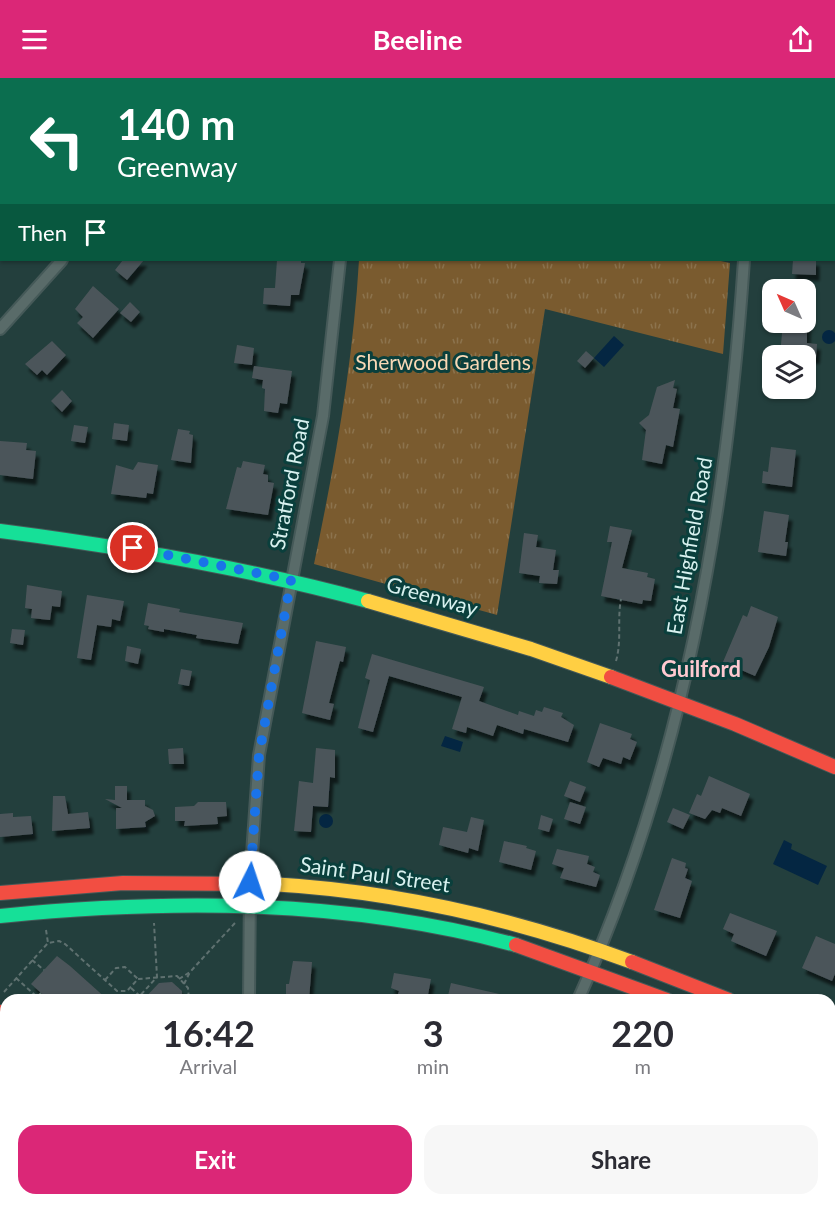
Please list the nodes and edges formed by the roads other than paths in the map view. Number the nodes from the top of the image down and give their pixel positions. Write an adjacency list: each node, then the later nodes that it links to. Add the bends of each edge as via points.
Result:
1 (61, 261): 4 (street)
2 (340, 261): 6 (street, Stratford Road, via 325,406)
3 (744, 261): 7 (street, East Highfield Road, via 737,361 719,504)
4 (0, 328)
5 (0, 531): 6 (main road, Greenway, via 133,548)
6 (291, 580): 7 (main road, Greenway, via 513,642); 9 (street, Stratford Road, via 259,755)
7 (681, 701): 8 (main road, Greenway); 13 (street, East Highfield Road)
8 (835, 767)
9 (250, 882): 10 (main road, Saint Paul Street, via 155,882); 11 (street, Stratford Road); 13 (main road, Saint Paul Street, via 314,885 425,901 491,916)
10 (0, 893)
11 (250, 906): 12 (main road, Saint Paul Street, via 134,905); 14 (main road, Saint Paul Street, via 377,915 493,939); 15 (street, Stratford Road)
12 (0, 916)
13 (599, 950): 14 (street, East Highfield Road); 18 (main road, Saint Paul Street)
14 (591, 972): 16 (street, East Highfield Road); 17 (main road, Saint Paul Street)
15 (249, 994)
16 (581, 994)
17 (651, 994)
18 (713, 994)

